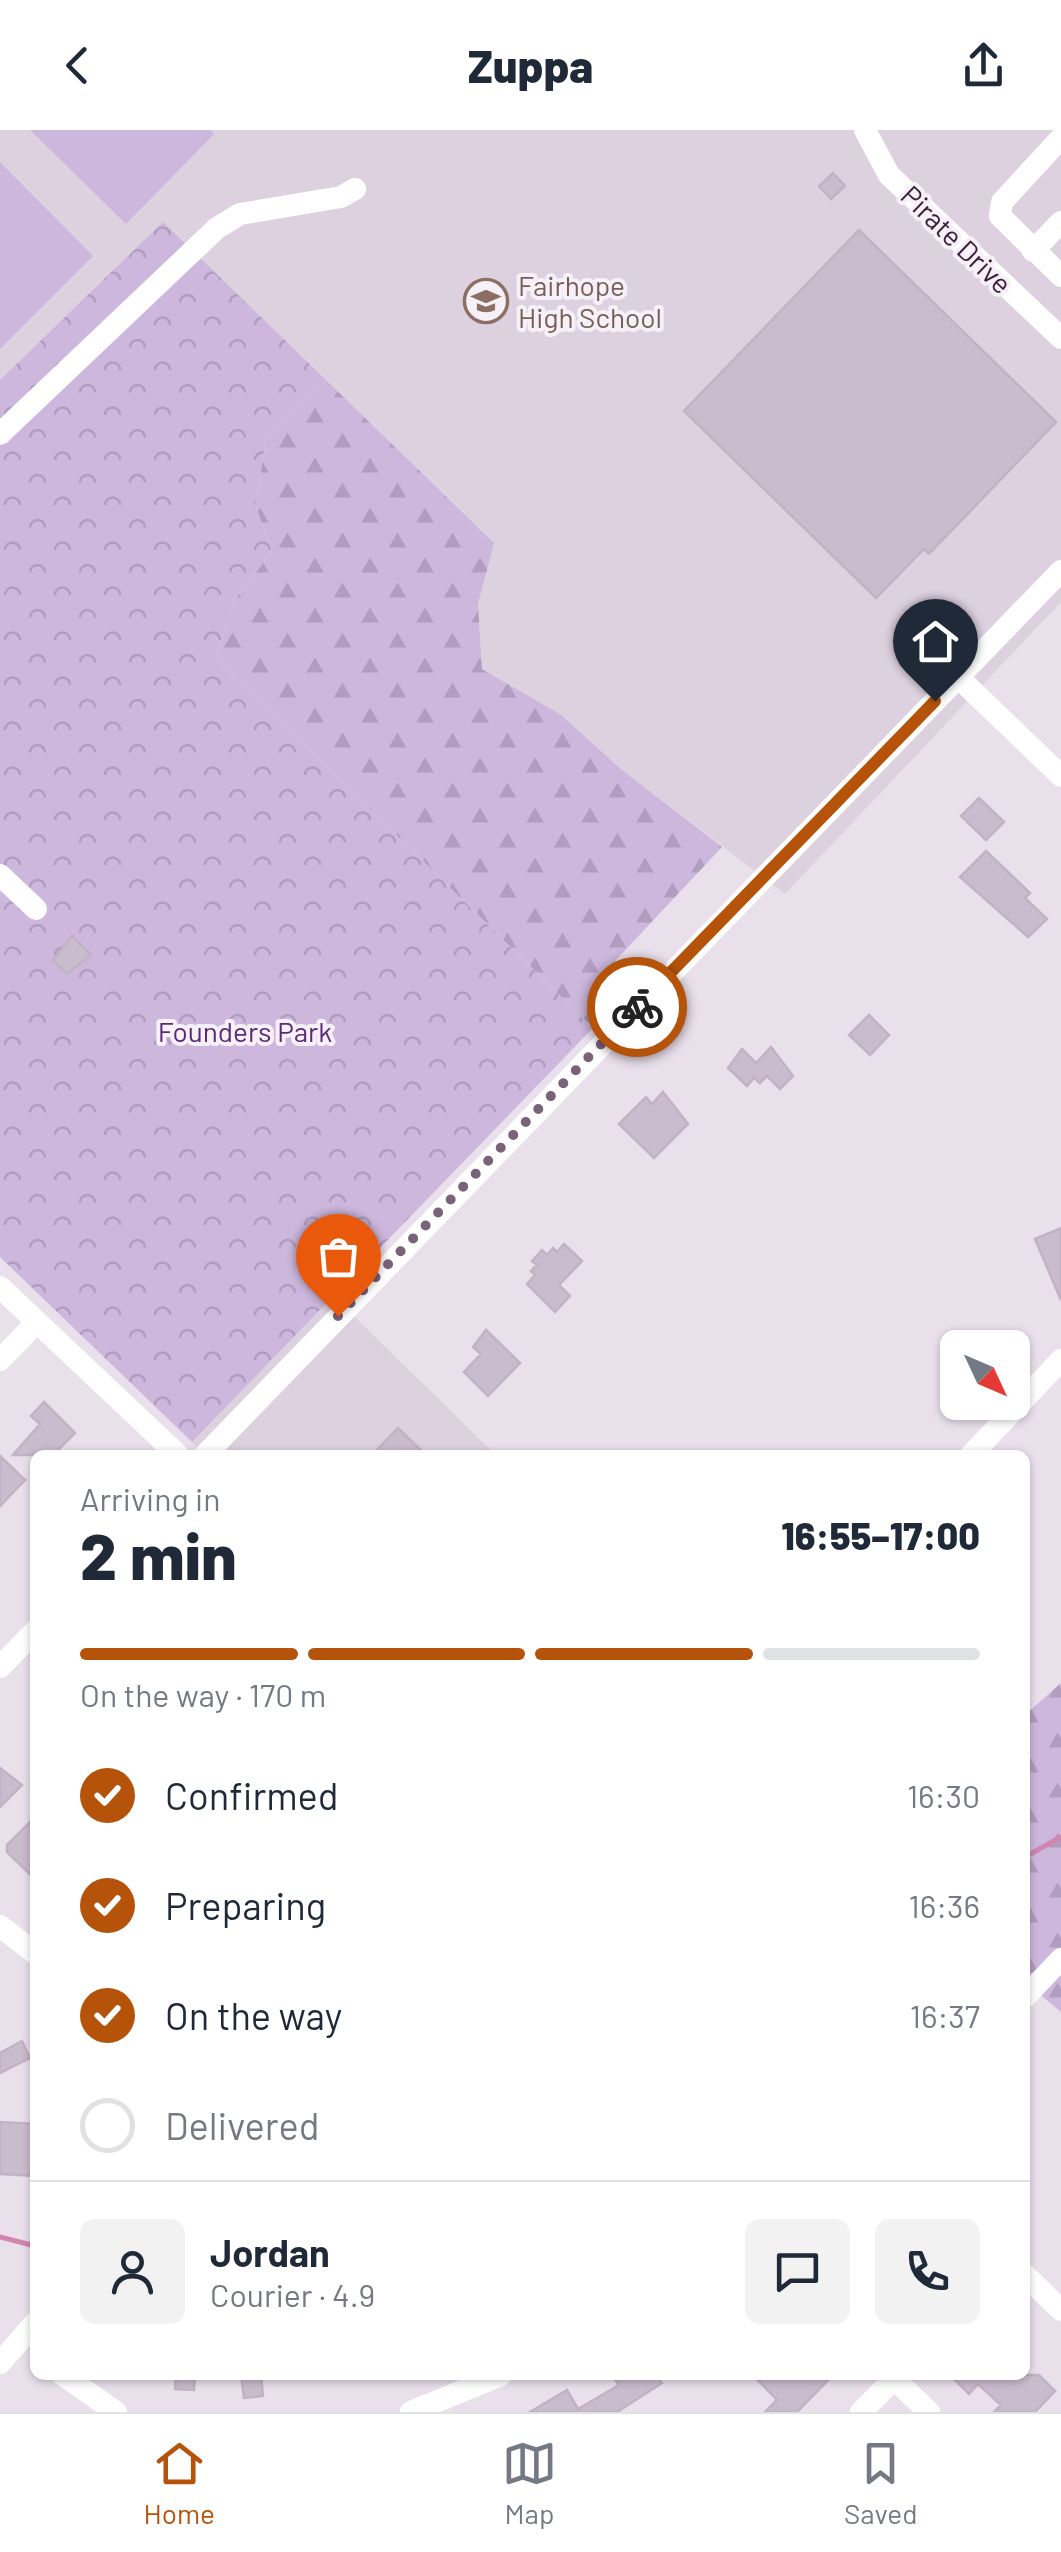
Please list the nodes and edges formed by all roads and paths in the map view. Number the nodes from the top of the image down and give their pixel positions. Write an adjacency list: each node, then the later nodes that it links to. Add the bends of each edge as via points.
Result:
1 (864, 130): 7 (street, Pirate Drive, via 890,175)
2 (1061, 138): 5 (street, via 1002,202 1000,216)
3 (355, 190): 8 (street, via 240,214 218,228)
4 (1061, 222): 5 (street)
5 (1033, 251): 6 (street)
6 (1061, 276)
7 (1061, 338)
8 (0, 434)
9 (1061, 571): 10 (street)
10 (958, 676): 11 (street); 19 (street)
11 (1061, 776)
12 (0, 874): 13 (street)
13 (36, 909)
14 (0, 1287): 15 (street)
15 (36, 1323): 16 (street); 18 (street)
16 (0, 1360)
17 (1061, 1360): 20 (street)
18 (173, 1450)
19 (210, 1450)
20 (975, 1450)
21 (30, 1636): 22 (street)
22 (0, 1667)
23 (1, 1926): 24 (street)
24 (30, 1949)
25 (1061, 1959): 26 (street)
26 (1030, 1992)
27 (1030, 2280): 28 (street)
28 (1061, 2310)
29 (30, 2339): 30 (street)
30 (0, 2364)
31 (70, 2380): 35 (street)
32 (488, 2380): 36 (street)
33 (889, 2380): 37 (street)
34 (895, 2380): 38 (street)
35 (116, 2412)
36 (411, 2412)
37 (861, 2412)
38 (928, 2412)

